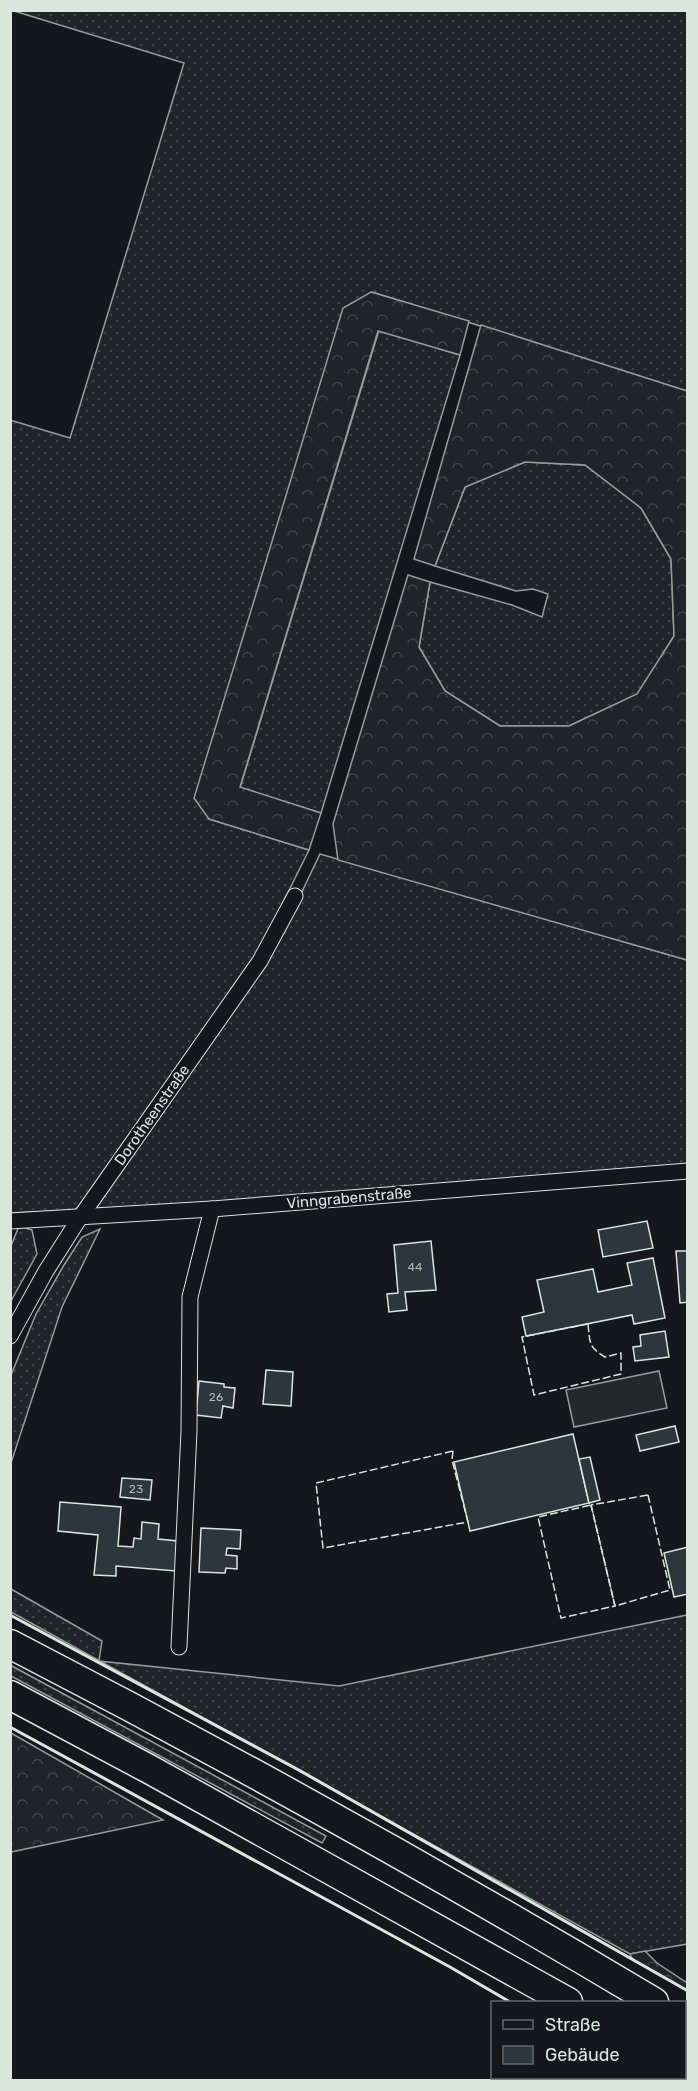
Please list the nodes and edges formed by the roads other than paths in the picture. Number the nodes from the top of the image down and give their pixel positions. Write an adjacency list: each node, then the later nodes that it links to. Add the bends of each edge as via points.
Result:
1 (295, 896): 4 (street, Dorotheenstraße, via 260,961)
2 (687, 1171): 3 (street, Vinngrabenstraße)
3 (212, 1209): 4 (street, Vinngrabenstraße); 8 (street, via 190,1297 189,1431)
4 (79, 1219): 5 (street, Vinngrabenstraße); 6 (street, Dorotheenstraße)
5 (10, 1221)
6 (10, 1336)
7 (10, 1644): 11 (highway, via 164,1723)
8 (179, 1647)
9 (10, 1695): 10 (highway)
10 (566, 2001)
11 (652, 2001)

